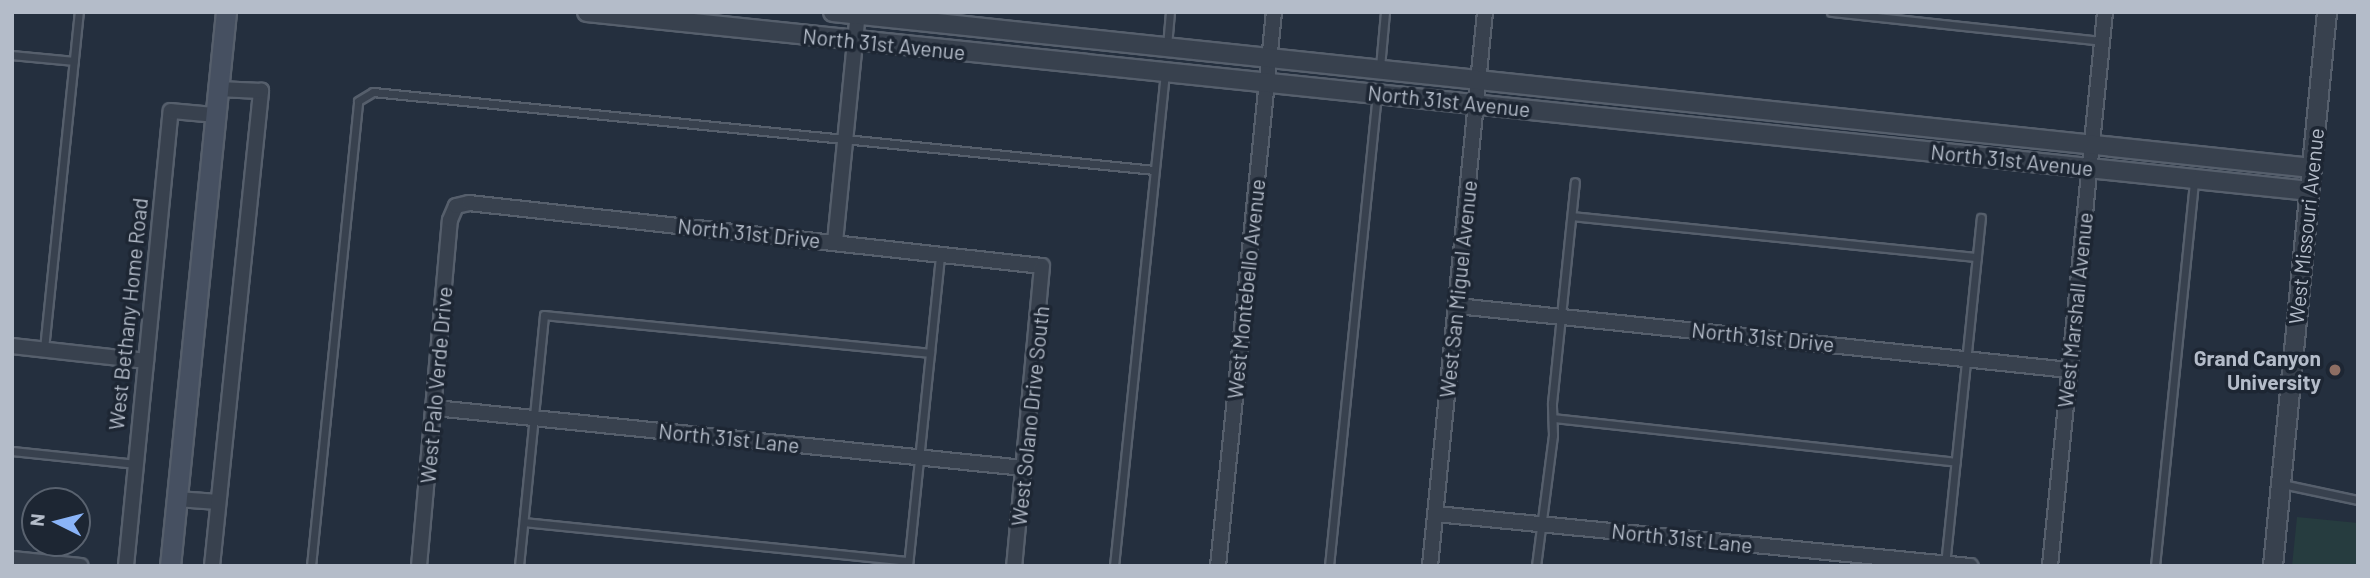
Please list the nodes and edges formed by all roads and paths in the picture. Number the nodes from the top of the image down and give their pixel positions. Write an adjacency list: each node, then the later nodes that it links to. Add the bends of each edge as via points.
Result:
1 (79, 12): 18 (lane)
2 (226, 12): 23 (main road)
3 (587, 12): 13 (street, North 31st Avenue)
4 (833, 12): 12 (street, North 31st Avenue)
5 (1170, 12): 15 (lane)
6 (1274, 12): 17 (street, West Montebello Avenue)
7 (1385, 12): 19 (lane)
8 (1485, 12): 21 (street, West San Miguel Avenue)
9 (1831, 12): 14 (lane)
10 (2105, 12): 14 (street, West Marshall Avenue)
11 (2328, 12): 32 (street, West Missouri Avenue)
12 (858, 14): 13 (street); 15 (street, North 31st Avenue)
13 (855, 41): 20 (street, North 31st Avenue); 29 (street)
14 (2102, 41): 30 (street, West Marshall Avenue)
15 (1167, 46): 17 (street, North 31st Avenue)
16 (12, 55): 18 (lane)
17 (1270, 58): 19 (street, North 31st Avenue); 22 (street, West Montebello Avenue)
18 (74, 61): 47 (lane)
19 (1380, 69): 21 (street, North 31st Avenue)
20 (1165, 73): 22 (street, North 31st Avenue); 33 (lane)
21 (1479, 79): 25 (street, West San Miguel Avenue); 26 (street, North 31st Avenue)
22 (1267, 83): 24 (street, North 31st Avenue); 79 (street, West Montebello Avenue)
23 (218, 89): 27 (main road); 63 (street, via 261,91)
24 (1377, 93): 25 (street, North 31st Avenue); 80 (lane)
25 (1476, 104): 28 (street, North 31st Avenue); 44 (street, West San Miguel Avenue)
26 (1769, 112): 28 (street); 30 (street, North 31st Avenue)
27 (215, 115): 50 (street, West Bethany Home Road, via 171,111); 61 (main road)
28 (1767, 134): 31 (street, North 31st Avenue)
29 (845, 139): 33 (lane); 40 (street); 74 (lane, via 373,92 358,101)
30 (2092, 146): 31 (street, West Marshall Avenue); 32 (street, North 31st Avenue)
31 (2089, 168): 34 (street, North 31st Avenue); 51 (street, West Marshall Avenue)
32 (2312, 168): 36 (street, West Missouri Avenue)
33 (1154, 170): 78 (lane)
34 (2194, 180): 36 (street, North 31st Avenue); 85 (lane)
35 (1575, 182): 38 (lane)
36 (2310, 191): 60 (street, West Missouri Avenue)
37 (456, 206): 40 (street, North 31st Drive, via 469,203); 52 (street, West Palo Verde Drive, via 450,220)
38 (1572, 216): 42 (lane); 45 (lane)
39 (1981, 218): 42 (lane)
40 (835, 242): 41 (street, North 31st Drive)
41 (940, 254): 43 (street, North 31st Drive); 48 (lane)
42 (1977, 257): 49 (lane)
43 (1042, 266): 59 (street, West Solano Drive South)
44 (1457, 306): 45 (street, North 31st Drive); 64 (street, West San Miguel Avenue)
45 (1561, 316): 49 (street, North 31st Drive); 54 (lane)
46 (12, 346): 47 (street)
47 (44, 349): 50 (street)
48 (930, 353): 53 (lane, via 544,315); 56 (lane)
49 (1966, 358): 51 (street, North 31st Drive); 57 (lane)
50 (146, 361): 58 (street, West Bethany Home Road)
51 (2069, 370): 84 (street, West Marshall Avenue)
52 (435, 408): 53 (street, North 31st Lane); 75 (street, West Palo Verde Drive)
53 (534, 418): 56 (street, North 31st Lane); 65 (lane)
54 (1553, 418): 57 (lane); 66 (lane)
55 (12, 451): 58 (lane)
56 (921, 458): 59 (street, North 31st Lane); 68 (lane)
57 (1956, 462): 69 (lane)
58 (136, 464): 71 (street, West Bethany Home Road)
59 (1024, 468): 77 (street, West Solano Drive South)
60 (2281, 484): 62 (lane); 86 (street, West Missouri Avenue)
61 (177, 499): 63 (street); 72 (main road)
62 (2358, 500)
63 (218, 502): 73 (street)
64 (1436, 514): 66 (street, North 31st Lane); 81 (street, West San Miguel Avenue)
65 (524, 522): 68 (lane); 76 (lane)
66 (1540, 524): 69 (street, North 31st Lane); 82 (lane)
67 (12, 559): 70 (street)
68 (908, 563)
69 (1945, 565): 83 (street, North 31st Lane)
70 (80, 566)
71 (126, 566)
72 (170, 566)
73 (212, 566)
74 (311, 566)
75 (419, 566)
76 (519, 566)
77 (1014, 566)
78 (1114, 566)
79 (1218, 566)
80 (1329, 566)
81 (1430, 566)
82 (1536, 566)
83 (1970, 566)
84 (2049, 566)
85 (2155, 566)
86 (2273, 566)

